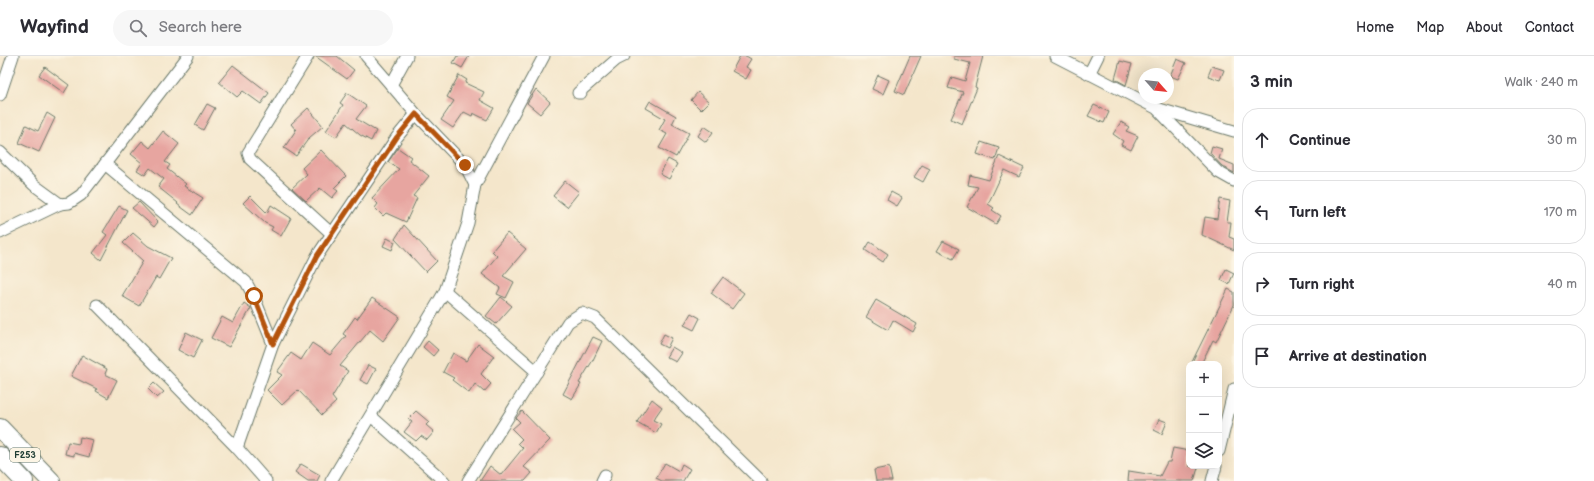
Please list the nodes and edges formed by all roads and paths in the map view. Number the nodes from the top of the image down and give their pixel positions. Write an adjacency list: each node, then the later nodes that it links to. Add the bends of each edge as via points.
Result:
1 (13, 56): 13 (street)
2 (188, 56): 18 (street)
3 (308, 56): 23 (street, via 248,153 250,159)
4 (366, 56): 11 (street)
5 (407, 56): 11 (street)
6 (544, 56): 20 (street)
7 (624, 56): 12 (street, via 578,93)
8 (1055, 56): 10 (street)
9 (1098, 56): 10 (street)
10 (1089, 74): 14 (street)
11 (391, 85): 15 (street)
12 (581, 93)
13 (0, 95)
14 (1156, 108): 16 (street); 19 (street, via 1218,172)
15 (416, 114): 20 (street, via 465,165); 23 (street, via 397,137)
16 (1234, 130)
17 (0, 152): 21 (street, via 34,185)
18 (105, 164): 21 (street, via 81,195); 26 (street, via 246,282)
19 (1234, 181)
20 (474, 185): 24 (street, via 468,223)
21 (60, 204): 22 (street)
22 (0, 233)
23 (332, 234): 26 (street, via 317,256)
24 (445, 291): 27 (street); 29 (street)
25 (96, 305): 32 (street)
26 (273, 344): 32 (street)
27 (537, 372): 40 (street); 41 (street, via 568,322 582,313 596,318)
28 (1234, 388): 31 (street)
29 (371, 416): 38 (street); 39 (street)
30 (0, 428): 36 (main road, F253)
31 (1222, 438)
32 (237, 448): 37 (street)
33 (0, 456): 35 (main road, F253)
34 (1215, 469): 42 (street)
35 (24, 481)
36 (51, 481)
37 (266, 481)
38 (331, 481)
39 (444, 481)
40 (468, 481)
41 (760, 481)
42 (1212, 481)

